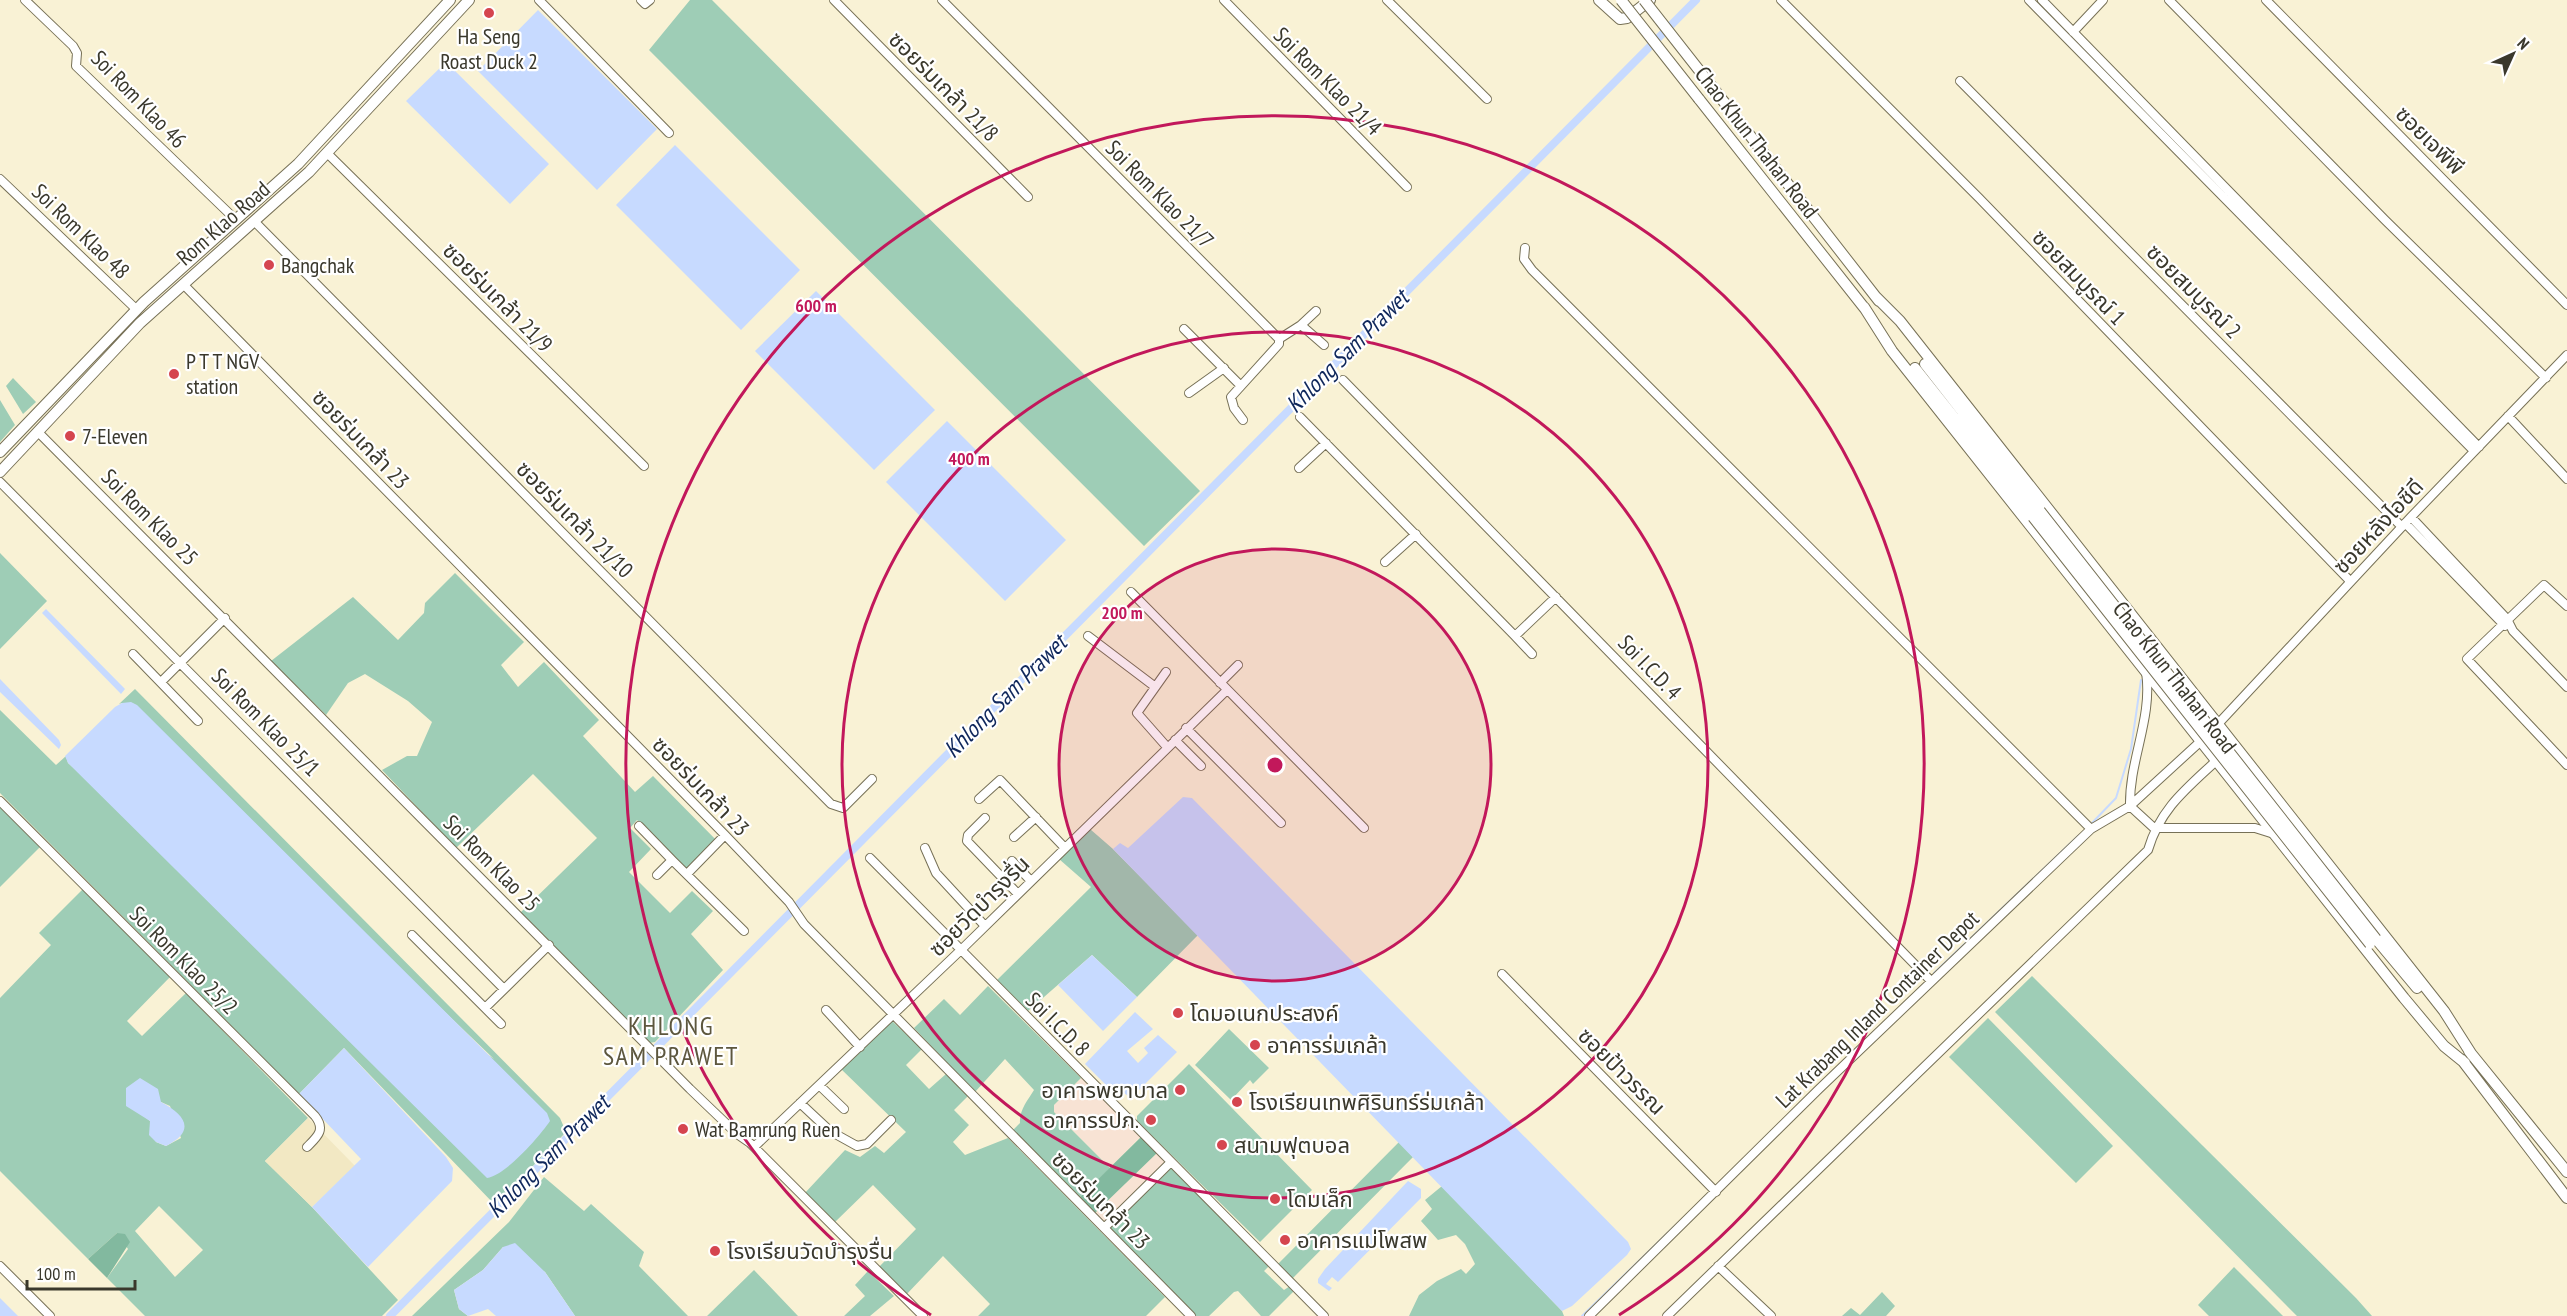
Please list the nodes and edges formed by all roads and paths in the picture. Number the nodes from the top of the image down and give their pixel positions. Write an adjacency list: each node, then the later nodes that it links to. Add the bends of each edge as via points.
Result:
1 (25, 0): 29 (street, Soi Rom Klao 46, via 73,46 76,66)
2 (450, 0): 29 (main road, Rom Klao Road, via 319,142)
3 (469, 0): 25 (main road, Rom Klao Road)
4 (538, 0): 24 (street)
5 (641, 0): 6 (street, via 645,4)
6 (650, 0)
7 (834, 0): 28 (street, ซอยร่มเกล้า 21/8)
8 (942, 0): 40 (street, Soi Rom Klao 21/7)
9 (1224, 0): 27 (street, Soi Rom Klao 21/4)
10 (1387, 0): 23 (street)
11 (1599, 0): 14 (main road, via 1620,19)
12 (1621, 0): 35 (main road, Chao Khun Thahan Road, bridge)
13 (1644, 0): 33 (main road, Chao Khun Thahan Road, bridge)
14 (1650, 0)
15 (1781, 0): 64 (street, ซอยสมบูรณ์ 1)
16 (2029, 0): 53 (street)
17 (2042, 0): 21 (street)
18 (2103, 0): 21 (street)
19 (2169, 0): 44 (street)
20 (2266, 0): 34 (street, ซอยเจพีพี)
21 (2073, 32): 53 (street)
22 (1960, 81): 61 (street, ซอยสมบูรณ์ 2)
23 (1487, 99)
24 (669, 133)
25 (327, 153): 30 (main road, Rom Klao Road); 55 (street, ซอยร่มเกล้า 21/9)
26 (0, 179): 36 (street, Soi Rom Klao 48)
27 (1407, 187)
28 (1028, 197)
29 (236, 220): 36 (main road, Rom Klao Road)
30 (254, 221): 32 (main road, Rom Klao Road); 92 (street, ซอยร่มเกล้า 21/10, via 831,804 843,808)
31 (1525, 248): 102 (street, via 1524,259 1532,270)
32 (183, 284): 51 (main road, Rom Klao Road, via 133,330); 104 (street, ซอยร่มเกล้า 23)
33 (1876, 297): 60 (main road, Chao Khun Thahan Road); 83 (main road, Chao Khun Thahan Road, via 1900,321)
34 (2567, 305)
35 (1864, 307): 60 (main road, Chao Khun Thahan Road); 76 (main road, Chao Khun Thahan Road, via 1892,351)
36 (136, 309): 54 (main road, Rom Klao Road)
37 (1316, 311): 38 (street)
38 (1301, 325): 40 (street); 41 (street)
39 (1184, 329): 43 (street)
40 (1279, 339): 46 (street, via 1279,344)
41 (1324, 345)
42 (2567, 356): 44 (street, ซอยหลังไอซีดี)
43 (1224, 368): 46 (street); 47 (street)
44 (2546, 378): 48 (street, ซอยหลังไอซีดี)
45 (1343, 380): 66 (street, Soi I.C.D. 4)
46 (1240, 385): 50 (street, via 1231,401)
47 (1189, 393)
48 (2508, 416): 53 (street, ซอยหลังไอซีดี); 58 (street)
49 (1300, 417): 52 (street)
50 (1243, 420)
51 (38, 432): 57 (main road, Rom Klao Road); 68 (street, Soi Rom Klao 25)
52 (1326, 443): 56 (street); 62 (street)
53 (2476, 449): 61 (street, ซอยหลังไอซีดี)
54 (0, 452)
55 (644, 466)
56 (1299, 468)
57 (0, 472)
58 (2567, 478)
59 (0, 482): 74 (street, Soi Rom Klao 25/1)
60 (2036, 514): 128 (main road, Chao Khun Thahan Road, bridge)
61 (2406, 522): 64 (street, ซอยหลังไอซีดี); 69 (street, ซอยสมบูรณ์ 2)
62 (1416, 534): 63 (street); 71 (street)
63 (1385, 562)
64 (2350, 581): 83 (street, ซอยหลังไอซีดี)
65 (1131, 592): 80 (street)
66 (1556, 597): 71 (street); 121 (street, Soi I.C.D. 4)
67 (2567, 606): 69 (street, via 2544,585)
68 (225, 618): 74 (street); 118 (street, Soi Rom Klao 25)
69 (2504, 622): 81 (street, ซอยสมบูรณ์ 2); 90 (street, via 2468,656 2468,662)
70 (1088, 636): 79 (street)
71 (1515, 636): 73 (street)
72 (134, 654): 78 (street)
73 (1532, 654)
74 (180, 662): 78 (street); 122 (street, Soi Rom Klao 25/1)
75 (1238, 665): 80 (street, ซอยวัดบำรุงรื่น)
76 (2146, 671): 86 (main road, Chao Khun Thahan Road); 95 (street, via 2149,700 2132,776)
77 (1166, 672): 79 (street)
78 (161, 682): 82 (street)
79 (1154, 686): 88 (street, via 1137,713)
80 (1224, 686): 84 (street, ซอยวัดบำรุงรื่น); 100 (street)
81 (2567, 687)
82 (198, 722)
83 (2218, 724): 86 (main road); 87 (main road, Chao Khun Thahan Road)
84 (1186, 728): 85 (street, ซอยวัดบำรุงรื่น); 98 (street)
85 (1174, 740): 88 (street, ซอยวัดบำรุงรื่น); 91 (street)
86 (2200, 741): 89 (main road, Chao Khun Thahan Road); 95 (street, Lat Krabang Inland Container Depot)
87 (2233, 743): 89 (main road); 128 (main road, Chao Khun Thahan Road, via 2444,1011)
88 (1167, 747): 106 (street, ซอยวัดบำรุงรื่น)
89 (2216, 761): 101 (street, via 2180,794); 103 (main road, Chao Khun Thahan Road)
90 (2567, 765)
91 (1201, 766)
92 (872, 779)
93 (979, 799): 96 (street, via 1000,780)
94 (0, 801): 133 (street, Soi Rom Klao 25/2, via 315,1116 321,1130)
95 (2130, 806): 101 (street); 102 (street, Lat Krabang Inland Container Depot)
96 (1036, 817): 105 (street); 106 (street)
97 (985, 818): 114 (street, via 967,841)
98 (1281, 824)
99 (639, 826): 109 (street)
100 (1364, 828)
101 (2154, 828): 103 (street, via 2255,828); 141 (street, via 2148,850)
102 (2091, 829): 121 (street, Lat Krabang Inland Container Depot)
103 (2274, 834): 128 (main road, Chao Khun Thahan Road, via 2444,1046)
104 (725, 836): 111 (street); 125 (street, ซอยร่มเกล้า 23)
105 (1014, 837)
106 (1064, 847): 113 (street, ซอยวัดบำรุงรื่น)
107 (925, 848): 115 (street, via 936,873)
108 (870, 858): 119 (street, Soi I.C.D. 8)
109 (672, 860): 111 (street); 112 (street)
110 (1012, 861): 113 (street)
111 (687, 874): 116 (street)
112 (657, 875)
113 (1030, 880): 114 (street, ซอยวัดบำรุงรื่น)
114 (1017, 893): 115 (street, ซอยวัดบำรุงรื่น)
115 (985, 926): 119 (street, ซอยวัดบำรุงรื่น)
116 (744, 931)
117 (412, 935): 123 (street)
118 (549, 945): 122 (street); 134 (street, Soi Rom Klao 25)
119 (960, 951): 125 (street, ซอยวัดบำรุงรื่น); 135 (street, Soi I.C.D. 8)
120 (1502, 974): 137 (street, ซอยป้าวรรณ)
121 (1931, 981): 137 (street, Lat Krabang Inland Container Depot)
122 (504, 989): 123 (street)
123 (485, 1008): 126 (street)
124 (826, 1010): 127 (street)
125 (893, 1014): 127 (street, ซอยวัดบำรุงรื่น); 139 (street, ซอยร่มเกล้า 23)
126 (501, 1024)
127 (860, 1047): 129 (street, ซอยวัดบำรุงรื่น)
128 (2468, 1059): 136 (main road, Chao Khun Thahan Road); 138 (main road, Chao Khun Thahan Road)
129 (819, 1085): 130 (street, ซอยวัดบำรุงรื่น); 131 (street)
130 (800, 1103): 132 (street, via 830,1131 857,1146 867,1144); 134 (street, ซอยวัดบำรุงรื่น)
131 (844, 1109)
132 (891, 1119)
133 (307, 1147)
134 (754, 1147): 143 (street, Soi Rom Klao 25)
135 (1170, 1162): 139 (street); 145 (street, Soi I.C.D. 8)
136 (2567, 1172)
137 (1716, 1192): 146 (street, Lat Krabang Inland Container Depot)
138 (2567, 1198)
139 (1104, 1228): 144 (street, ซอยร่มเกล้า 23)
140 (0, 1266): 142 (street)
141 (1718, 1266): 147 (street); 148 (street)
142 (50, 1316)
143 (922, 1316)
144 (1191, 1316)
145 (1324, 1316)
146 (1589, 1316)
147 (1666, 1316)
148 (1771, 1316)

